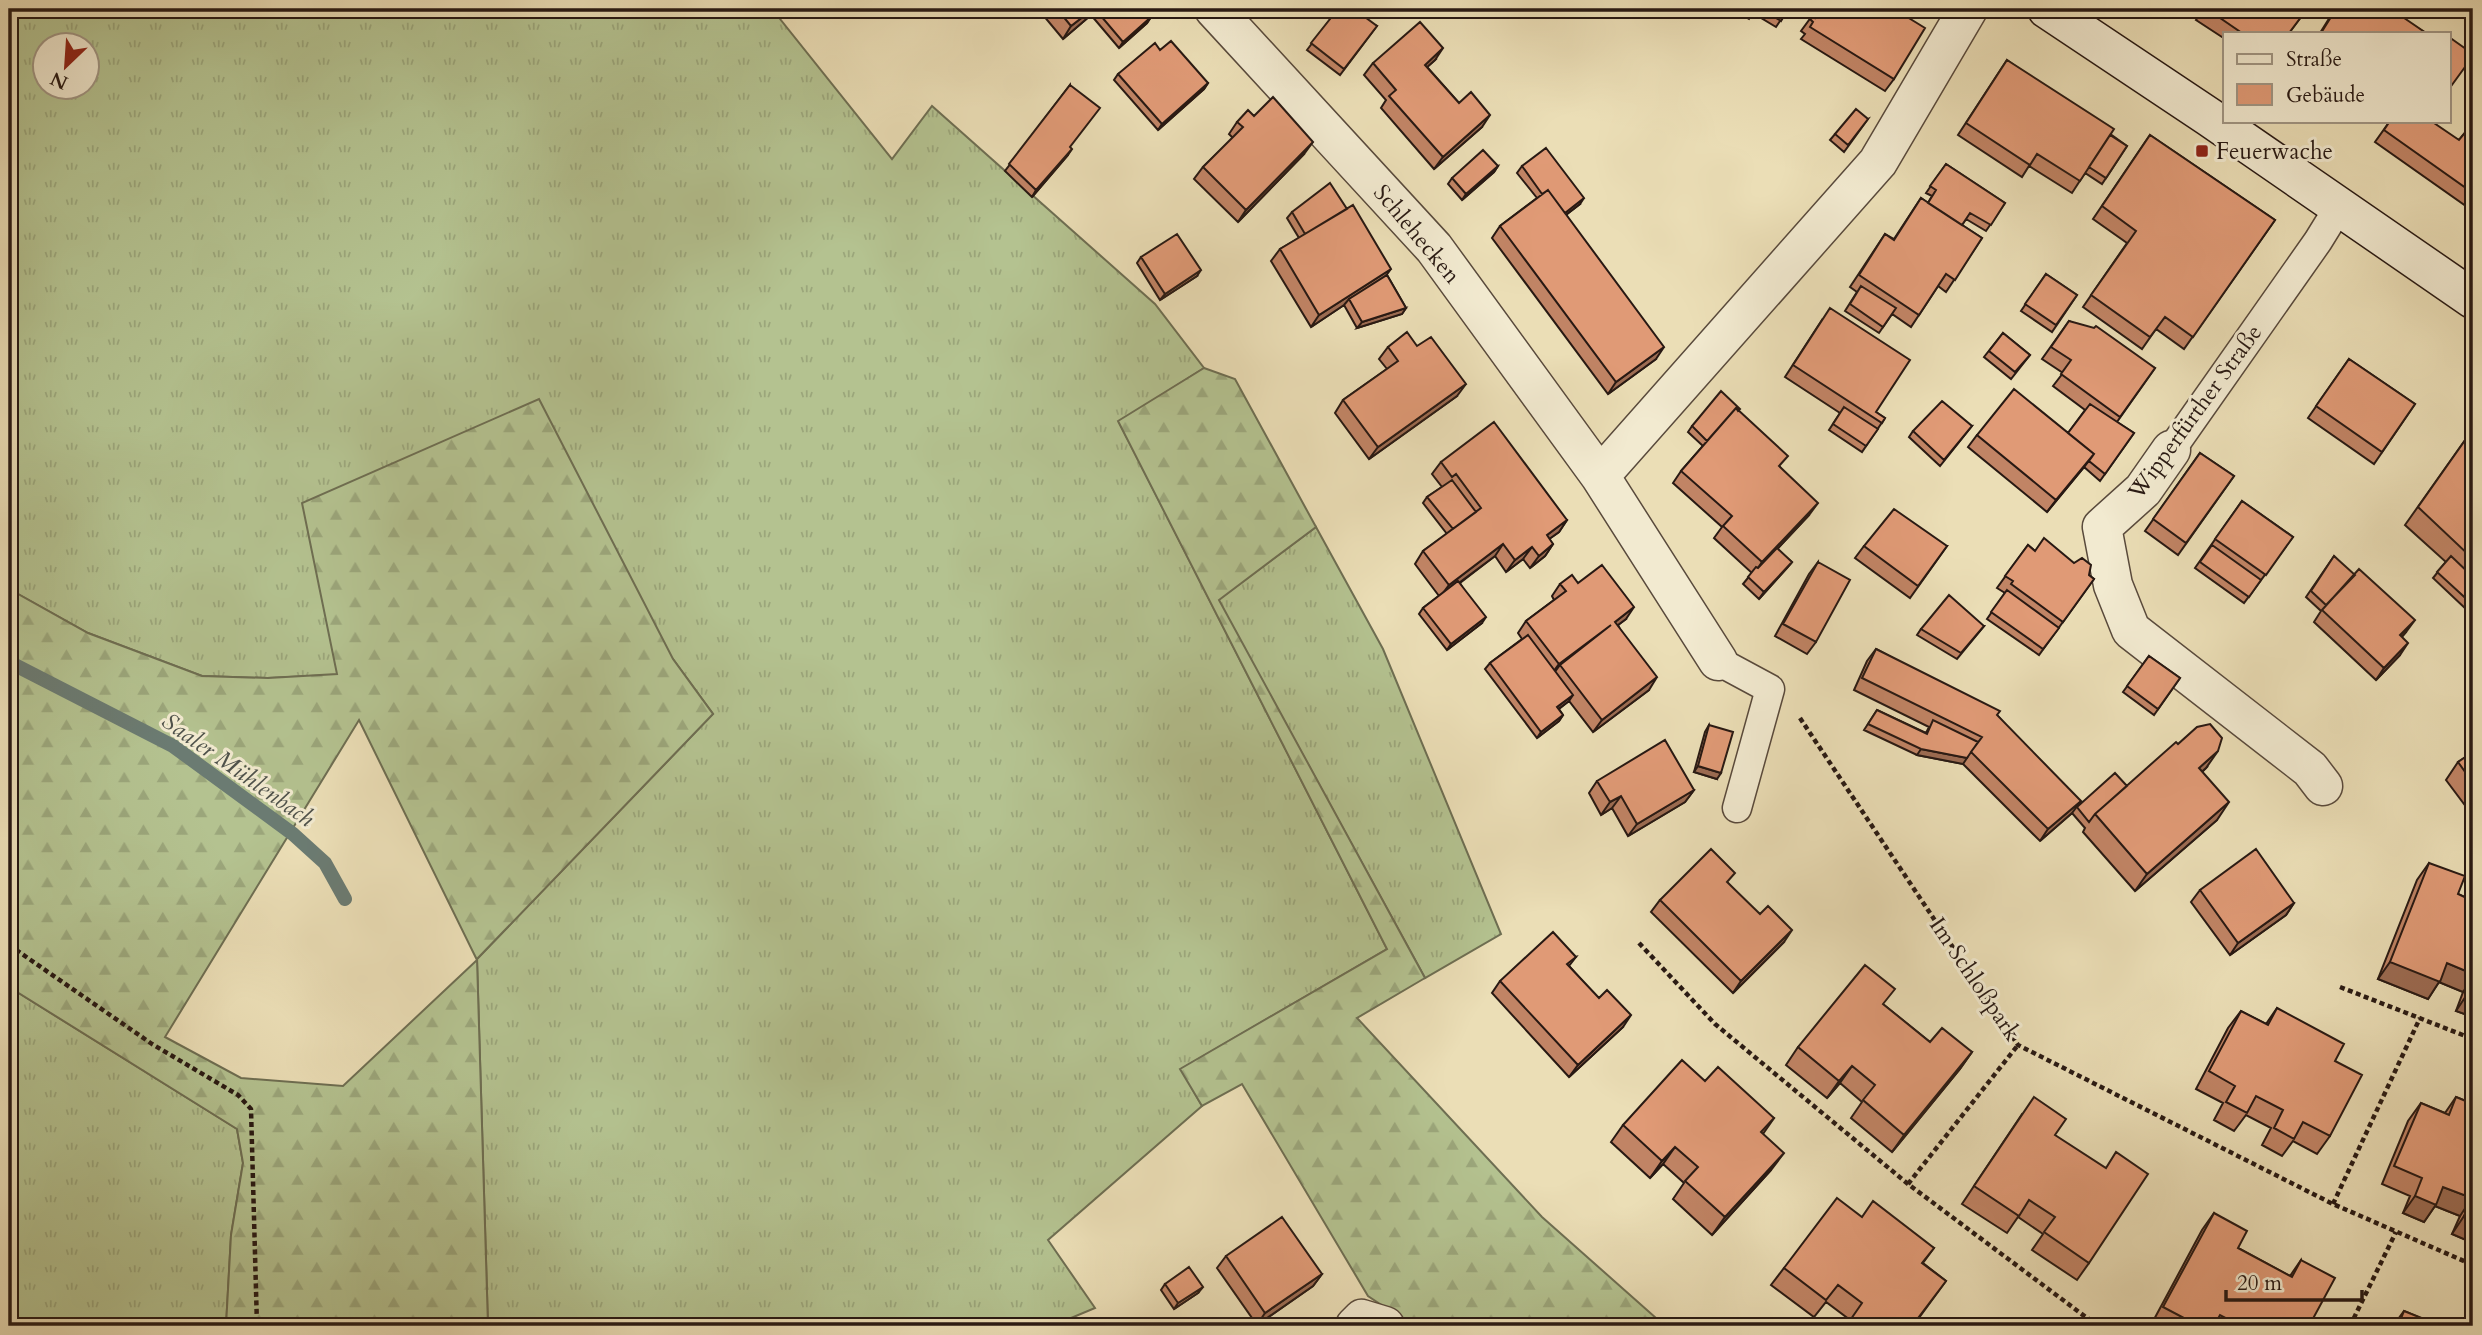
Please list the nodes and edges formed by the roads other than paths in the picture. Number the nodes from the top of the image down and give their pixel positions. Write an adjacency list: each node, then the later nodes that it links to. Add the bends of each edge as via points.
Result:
1 (1214, 9): 7 (street, Schlehecken, via 1434,248)
2 (1968, 9): 7 (street, via 1878,162)
3 (2047, 9): 4 (street)
4 (2339, 207): 5 (street); 6 (lane, Wipperfürther Straße)
5 (2473, 299)
6 (2171, 450): 9 (street, Wipperfürther Straße, via 2143,490 2102,527 2113,585 2131,630 2310,769)
7 (1600, 476): 8 (street, Schlehecken)
8 (1718, 661): 10 (lane, via 1770,689)
9 (2323, 786)
10 (1737, 808)
11 (1355, 1326): 12 (street, via 1362,1319)
12 (1385, 1326)

